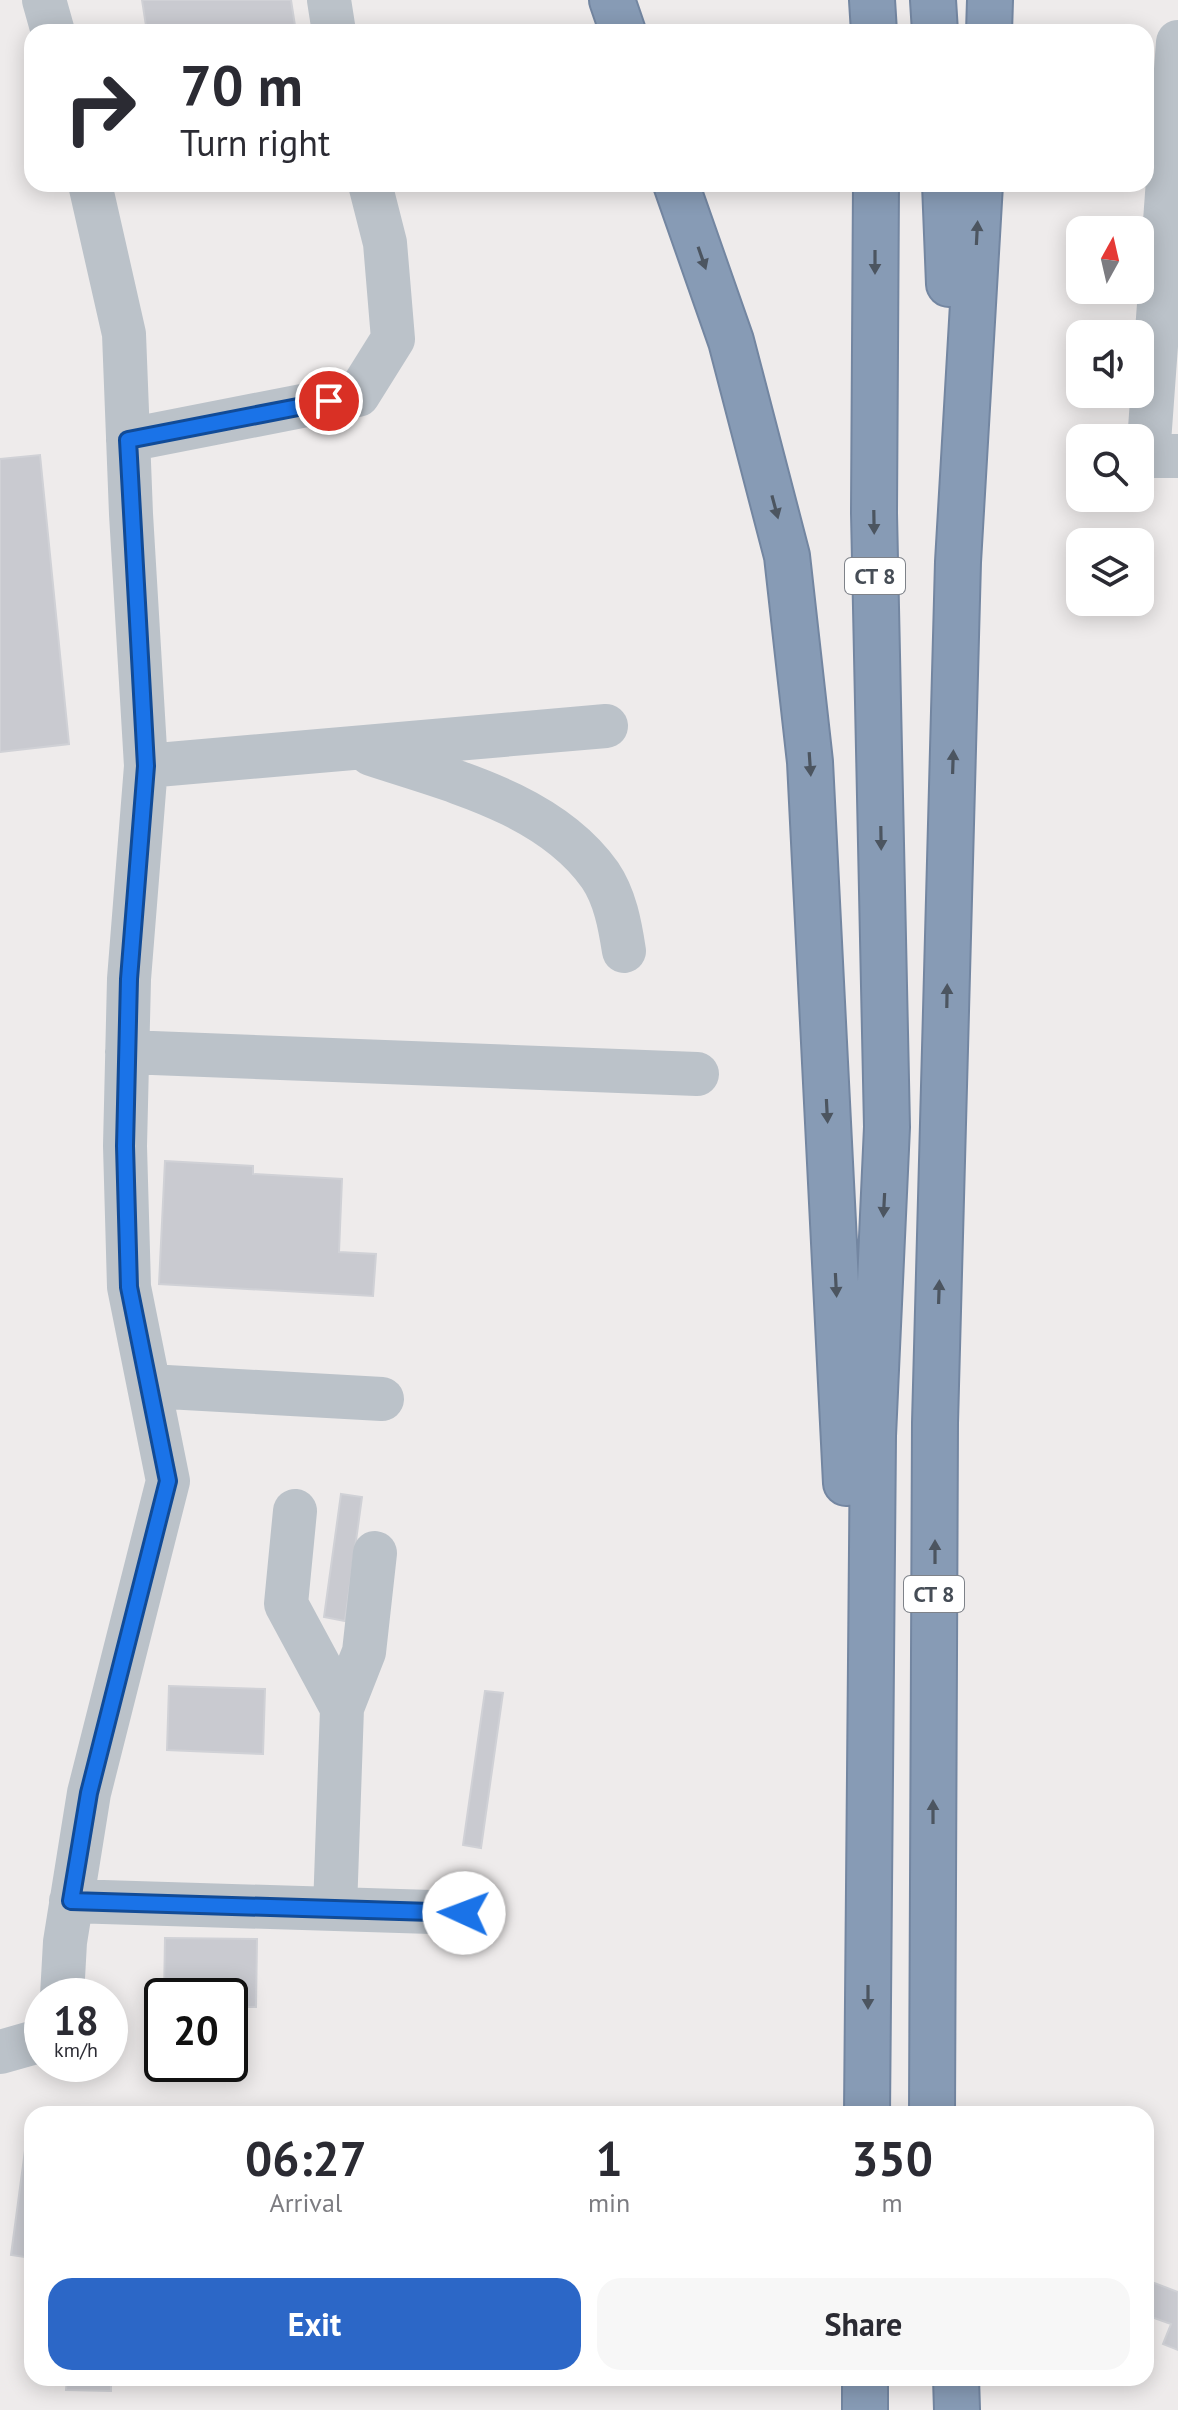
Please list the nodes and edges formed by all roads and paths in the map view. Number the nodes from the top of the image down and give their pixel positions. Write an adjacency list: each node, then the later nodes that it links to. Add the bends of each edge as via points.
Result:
1 (44, 0): 7 (lane)
2 (329, 0): 8 (lane)
3 (612, 0): 9 (highway)
4 (872, 0): 10 (highway)
5 (933, 0): 11 (highway)
6 (990, 0): 12 (highway)
7 (51, 24)
8 (333, 24)
9 (620, 24)
10 (874, 24)
11 (934, 24)
12 (989, 24)
13 (1178, 42): 14 (lane)
14 (1175, 130): 21 (lane)
15 (92, 192): 22 (lane, via 124,334)
16 (372, 192): 22 (lane, via 385,243 393,339 358,395)
17 (679, 192): 40 (highway, one-way to 40, via 731,341 787,556 810,762)
18 (876, 192): 40 (highway, CT 8, one-way to 40, via 874,513 887,1127 873,1436)
19 (945, 192): 24 (highway, CT 8)
20 (980, 192): 24 (highway, one-way to 20)
21 (1171, 235): 23 (lane, via 1148,456)
22 (128, 440): 27 (lane)
23 (1178, 456)
24 (958, 562): 36 (highway, CT 8, one-way to 24, via 935,1423)
25 (606, 726): 26 (lane)
26 (353, 748): 27 (lane); 28 (lane, via 499,797 565,838 600,876 618,914)
27 (146, 766): 29 (lane)
28 (624, 951)
29 (127, 1052): 30 (lane); 31 (lane, via 129,1287)
30 (697, 1074)
31 (149, 1386): 32 (lane); 37 (lane, via 168,1481 89,1793)
32 (382, 1399)
33 (295, 1511): 35 (lane, via 286,1604)
34 (375, 1553): 35 (lane, via 364,1652)
35 (342, 1708): 38 (lane)
36 (933, 1870): 45 (highway, CT 8); 46 (highway)
37 (71, 1901): 38 (lane); 41 (lane)
38 (335, 1909): 39 (lane)
39 (464, 1913)
40 (868, 1934): 44 (highway, CT 8, one-way to 44)
41 (64, 1978)
42 (24, 2045): 43 (lane)
43 (0, 2052)
44 (867, 2106)
45 (932, 2106)
46 (944, 2106)
47 (865, 2386): 50 (highway)
48 (931, 2386): 51 (highway)
49 (956, 2386): 52 (highway)
50 (865, 2410)
51 (931, 2410)
52 (957, 2410)

